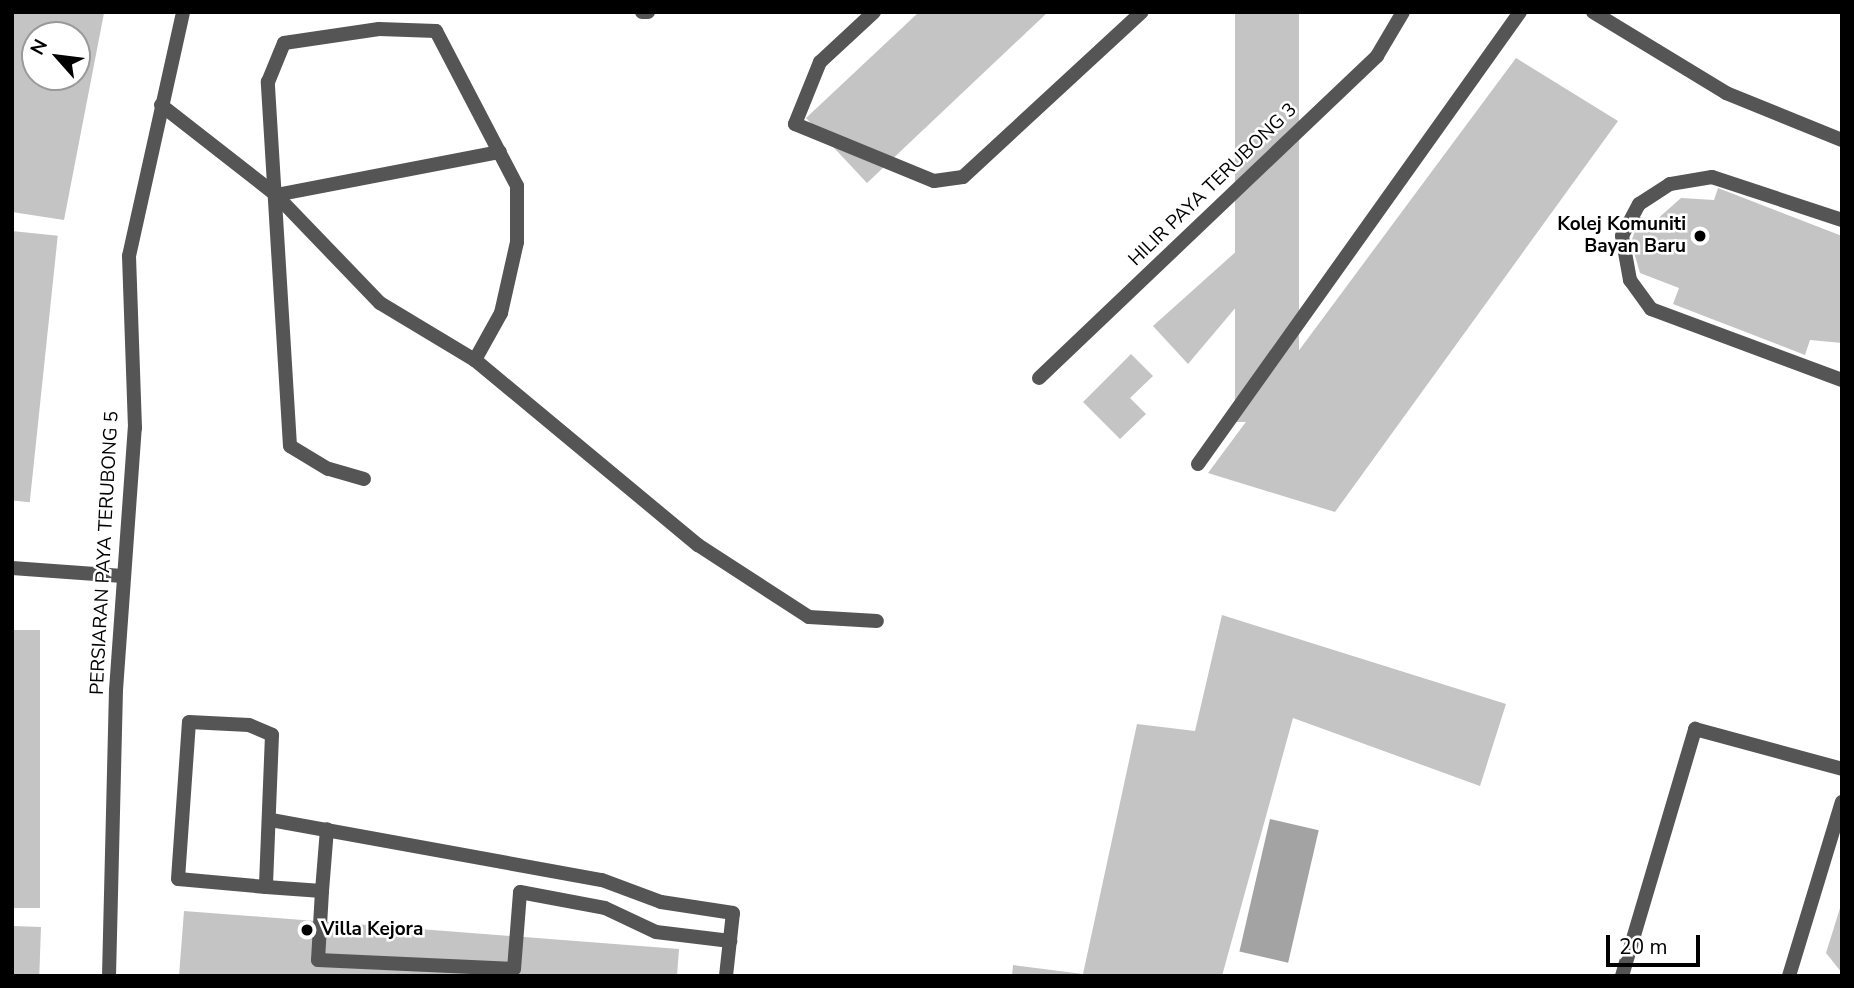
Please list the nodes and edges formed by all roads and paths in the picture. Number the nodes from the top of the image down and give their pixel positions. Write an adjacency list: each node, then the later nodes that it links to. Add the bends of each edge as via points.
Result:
1 (183, 12): 9 (street, PERSIARAN PAYA TERUBONG 5)
2 (642, 12): 3 (street)
3 (648, 12)
4 (874, 12): 5 (street, via 820,62 795,124 934,181 963,177)
5 (1142, 12)
6 (1403, 12): 15 (street, HILIR PAYA TERUBONG 3, via 1377,55)
7 (1520, 12): 17 (street)
8 (1593, 12): 10 (street, via 1726,93)
9 (161, 104): 12 (street); 20 (street, PERSIARAN PAYA TERUBONG 5, via 129,256 135,428)
10 (1842, 140)
11 (500, 152): 12 (street); 12 (street, via 436,31 320,35 284,43 268,82); 14 (street, via 517,186 517,242 501,313)
12 (276, 195): 14 (street, via 380,303); 18 (street, via 290,446 328,469)
13 (1842, 220): 16 (street, via 1712,177 1670,184 1639,204 1622,236 1630,280 1651,309)
14 (475, 360): 21 (street, via 698,545 774,597 809,617)
15 (1040, 378)
16 (1842, 380)
17 (1198, 464)
18 (364, 479)
19 (12, 568): 20 (street)
20 (123, 576): 29 (street, PERSIARAN PAYA TERUBONG 5)
21 (877, 621)
22 (1842, 769): 31 (street, via 1695,729)
23 (1842, 802): 32 (street)
24 (271, 820): 25 (street); 26 (street); 26 (street, via 272,735 249,725 189,722 178,880)
25 (327, 829): 27 (street); 28 (street, via 602,880 661,902 733,913)
26 (266, 887): 27 (street)
27 (322, 891): 28 (street, via 318,960 514,969 520,892 605,908 656,932)
28 (730, 941): 30 (street)
29 (109, 976)
30 (726, 976)
31 (1622, 976)
32 (1789, 976)

